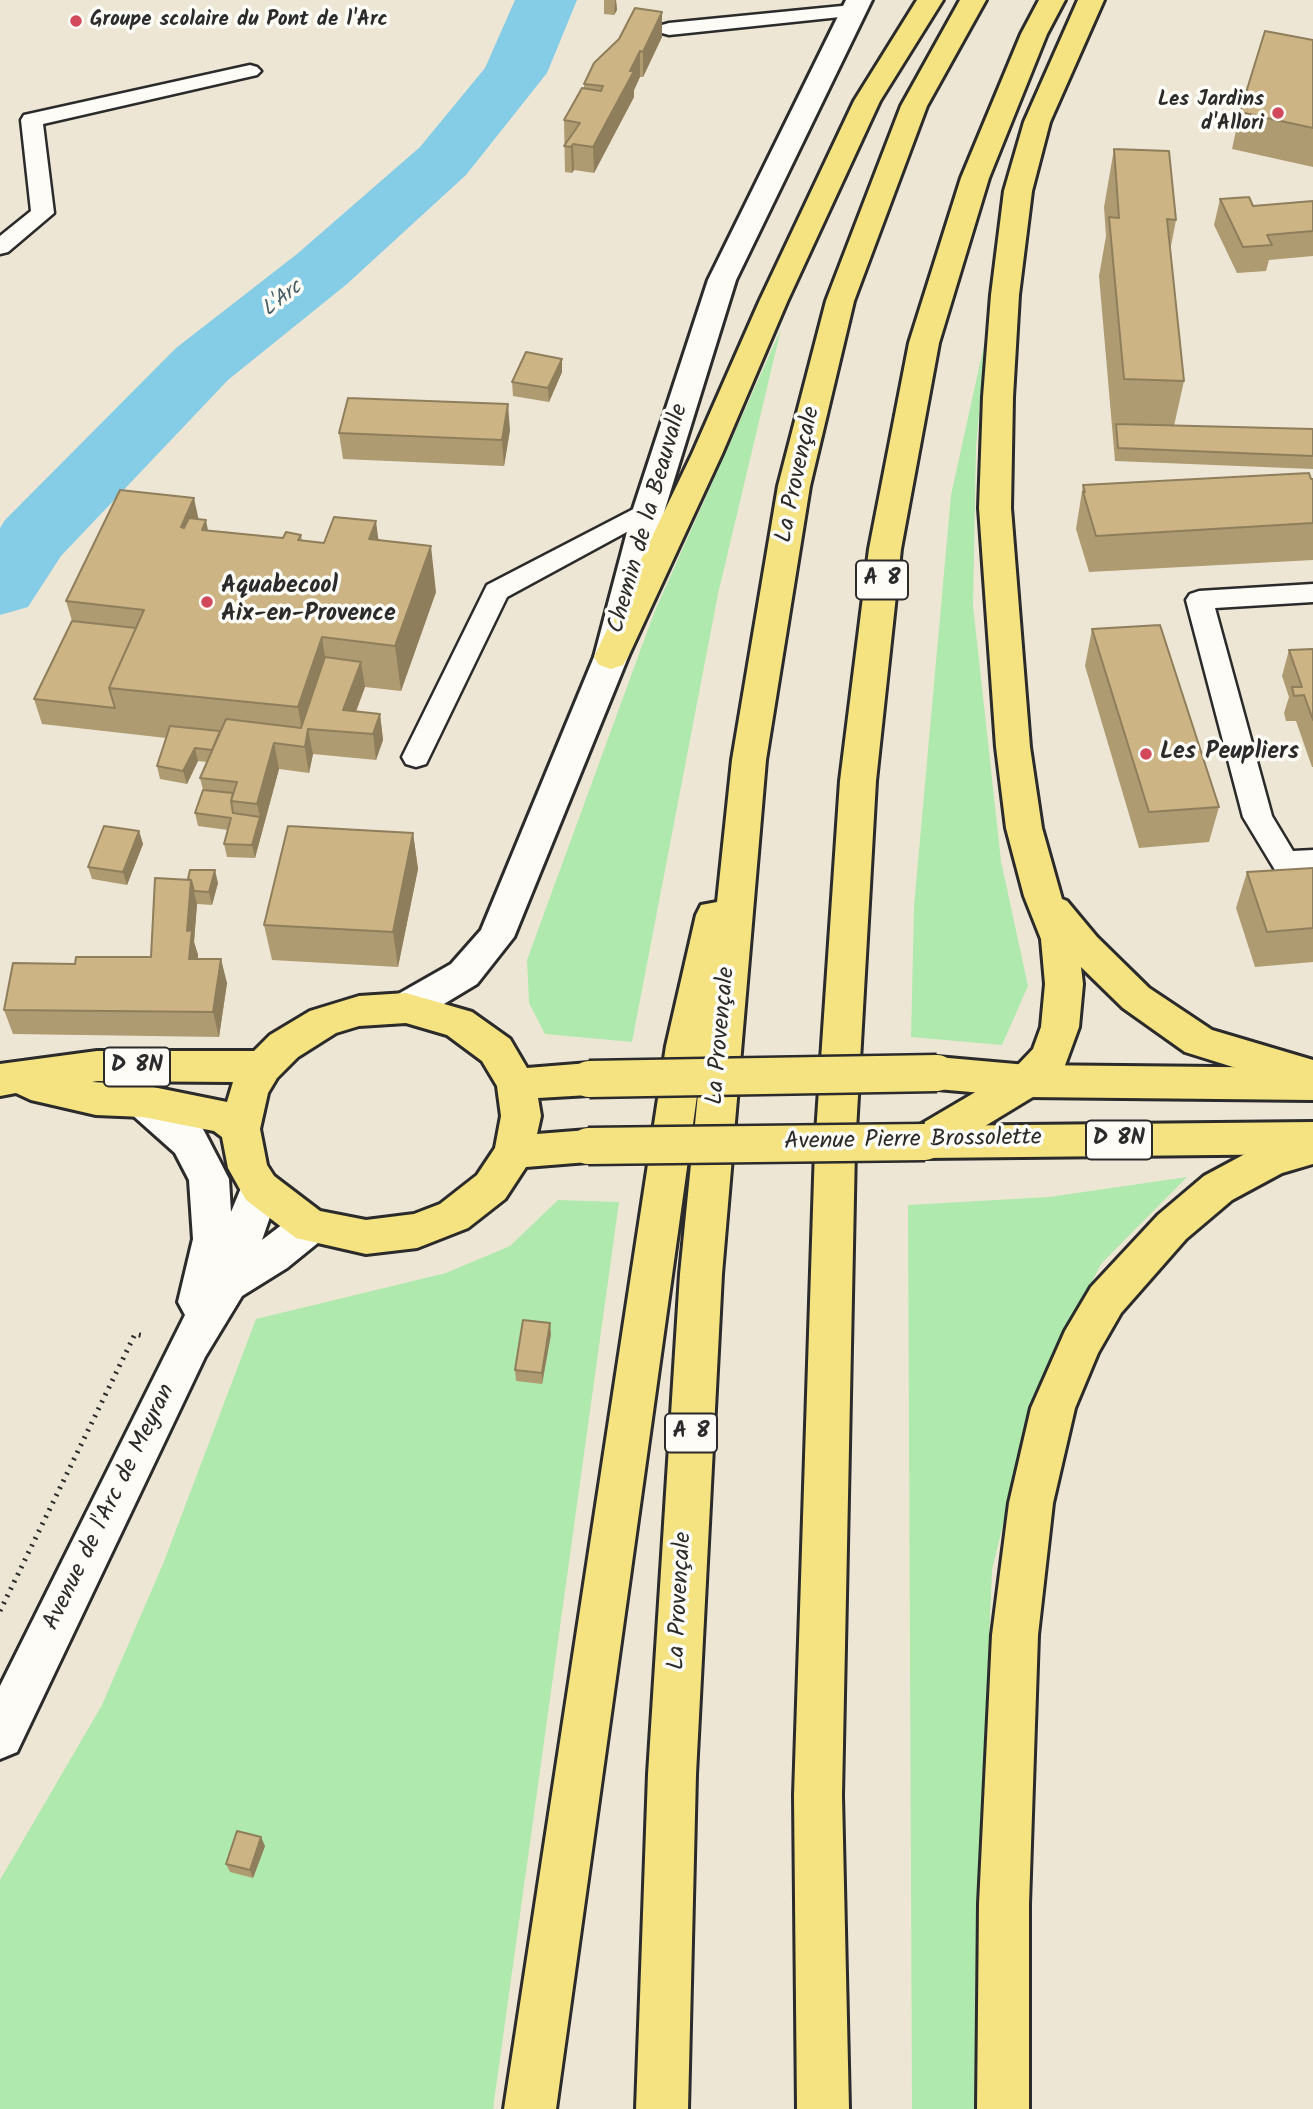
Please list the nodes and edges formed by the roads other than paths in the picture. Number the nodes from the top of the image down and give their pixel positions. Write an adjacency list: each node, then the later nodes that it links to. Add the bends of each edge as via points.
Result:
1 (930, 0): 11 (main road, via 866,101)
2 (973, 0): 13 (main road, La Provençale / A 8, via 914,106 841,301 794,486)
3 (1052, 0): 36 (main road, A 8, via 975,177 924,343 885,549 858,781 835,1148 818,1781)
4 (1091, 0): 15 (main road, via 1037,122 1018,191 998,397 995,508 1006,660 1024,828)
5 (856, 5): 6 (lane); 9 (main road, Chemin de la Beauvalle, via 722,280)
6 (669, 29)
7 (250, 71): 8 (lane, via 32,120 43,213)
8 (0, 247)
9 (649, 509): 11 (main road, Chemin de la Beauvalle); 12 (lane, via 496,590)
10 (1313, 593): 14 (lane, via 1199,600 1258,817 1285,862)
11 (611, 657): 16 (main road, Chemin de la Beauvalle, via 496,937 464,974)
12 (416, 757)
13 (749, 760): 34 (main road, via 685,1046); 35 (main road, La Provençale / A 8, via 701,1274 671,1774)
14 (1313, 861)
15 (1042, 896): 18 (main road, via 1084,947 1136,998 1199,1041); 20 (main road, via 1060,939 1064,984 1060,1027 1050,1057)
16 (406, 1008): 17 (main road, via 359,1011 323,1022 284,1046); 21 (main road, via 459,1023 496,1051)
17 (263, 1067): 19 (main road, D 8N, via 97,1066); 24 (main road, via 249,1090)
18 (1313, 1076)
19 (6, 1080): 23 (main road, D 8N, via 96,1099)
20 (1027, 1081): 21 (main road, bridge, via 937,1073); 22 (main road); 26 (main road)
21 (516, 1084): 28 (main road, via 521,1116)
22 (1313, 1084)
23 (142, 1101): 24 (main road, D 8N, via 224,1117); 32 (main road, via 189,1141 209,1179 213,1239)
24 (240, 1129): 29 (main road, via 248,1168)
25 (1313, 1138): 26 (main road, Avenue Pierre Brossolette / D 8N)
26 (925, 1142): 28 (main road, Avenue Pierre Brossolette / D 8N, bridge, via 588,1146)
27 (1313, 1148): 37 (main road, via 1272,1160 1218,1188 1172,1227 1106,1300 1080,1343 1053,1408 1031,1503 1016,1635 1004,1904)
28 (514, 1152): 30 (main road, via 491,1187 454,1216 417,1231 366,1237)
29 (260, 1188): 30 (main road); 31 (main road, Avenue de l'Arc de Meyran)
30 (310, 1226): 31 (main road, Avenue de l'Arc de Meyran)
31 (227, 1283): 32 (main road, Avenue de l'Arc de Meyran)
32 (190, 1344): 33 (main road, Avenue de l'Arc de Meyran)
33 (0, 1736)
34 (530, 2109)
35 (662, 2109)
36 (823, 2109)
37 (1003, 2109)

